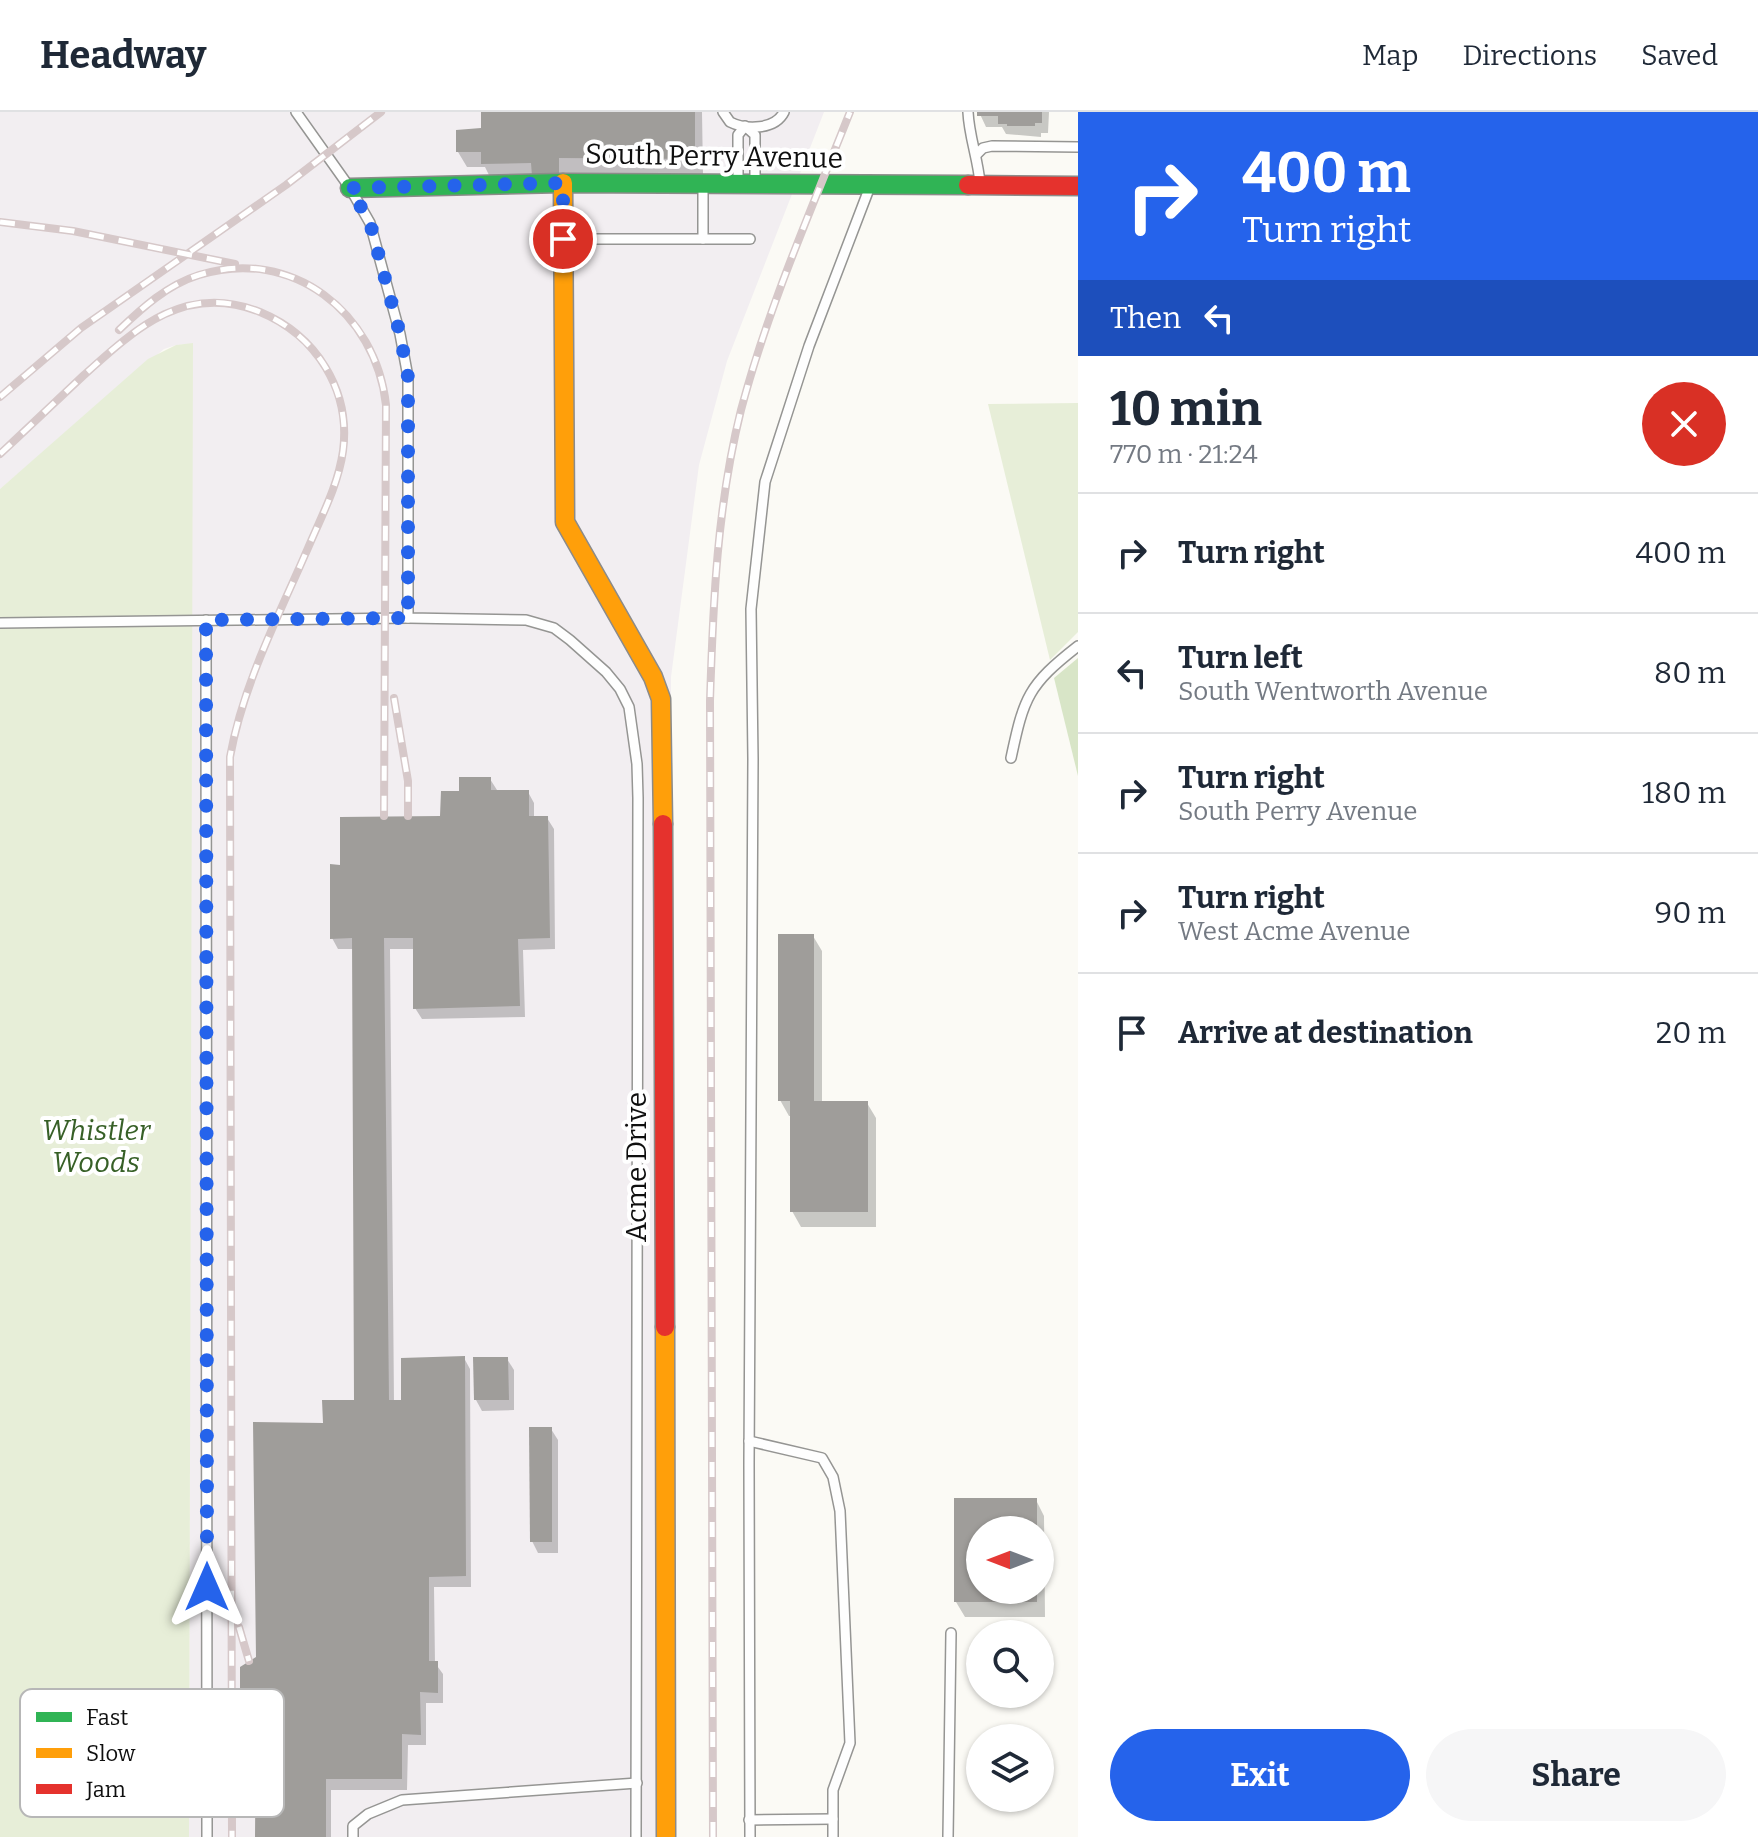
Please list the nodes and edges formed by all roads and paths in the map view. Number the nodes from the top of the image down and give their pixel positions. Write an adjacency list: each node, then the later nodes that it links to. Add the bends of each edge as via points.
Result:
1 (296, 112): 14 (lane)
2 (723, 112): 5 (lane, via 730,122)
3 (784, 112): 5 (lane, via 772,124)
4 (968, 112): 7 (lane)
5 (745, 126): 10 (lane, via 738,135); 10 (lane, via 755,135)
6 (1078, 147): 7 (lane, via 992,146)
7 (976, 155): 12 (lane)
8 (563, 183): 9 (street, South Perry Avenue); 14 (street, South Perry Avenue); 15 (street)
9 (703, 184): 10 (street, South Perry Avenue); 16 (lane)
10 (747, 184): 11 (street, South Perry Avenue)
11 (870, 185): 12 (street, South Perry Avenue); 23 (lane, via 780,429 758,535 751,623)
12 (980, 185): 13 (street, South Perry Avenue)
13 (1078, 186)
14 (350, 188): 18 (lane, via 370,223 408,377)
15 (563, 239): 16 (lane); 33 (street, Acme Drive, via 565,522 661,699)
16 (703, 239): 17 (lane)
17 (750, 239)
18 (408, 618): 19 (lane); 26 (lane, via 526,620 554,628 606,672 629,707 637,764)
19 (206, 620): 20 (lane); 25 (lane)
20 (0, 623)
21 (1078, 646): 22 (lane, via 1030,692)
22 (1011, 758)
23 (749, 1441): 28 (lane, via 822,1458 833,1477 840,1511 850,1743 833,1790); 29 (lane)
24 (951, 1633): 36 (lane)
25 (207, 1689)
26 (637, 1783): 31 (lane, via 402,1800 368,1814 353,1826); 32 (lane)
27 (207, 1817): 30 (lane)
28 (833, 1819): 29 (lane); 35 (lane)
29 (749, 1820): 34 (lane)
30 (207, 1837)
31 (353, 1837)
32 (636, 1837)
33 (666, 1837)
34 (750, 1837)
35 (833, 1837)
36 (948, 1837)

